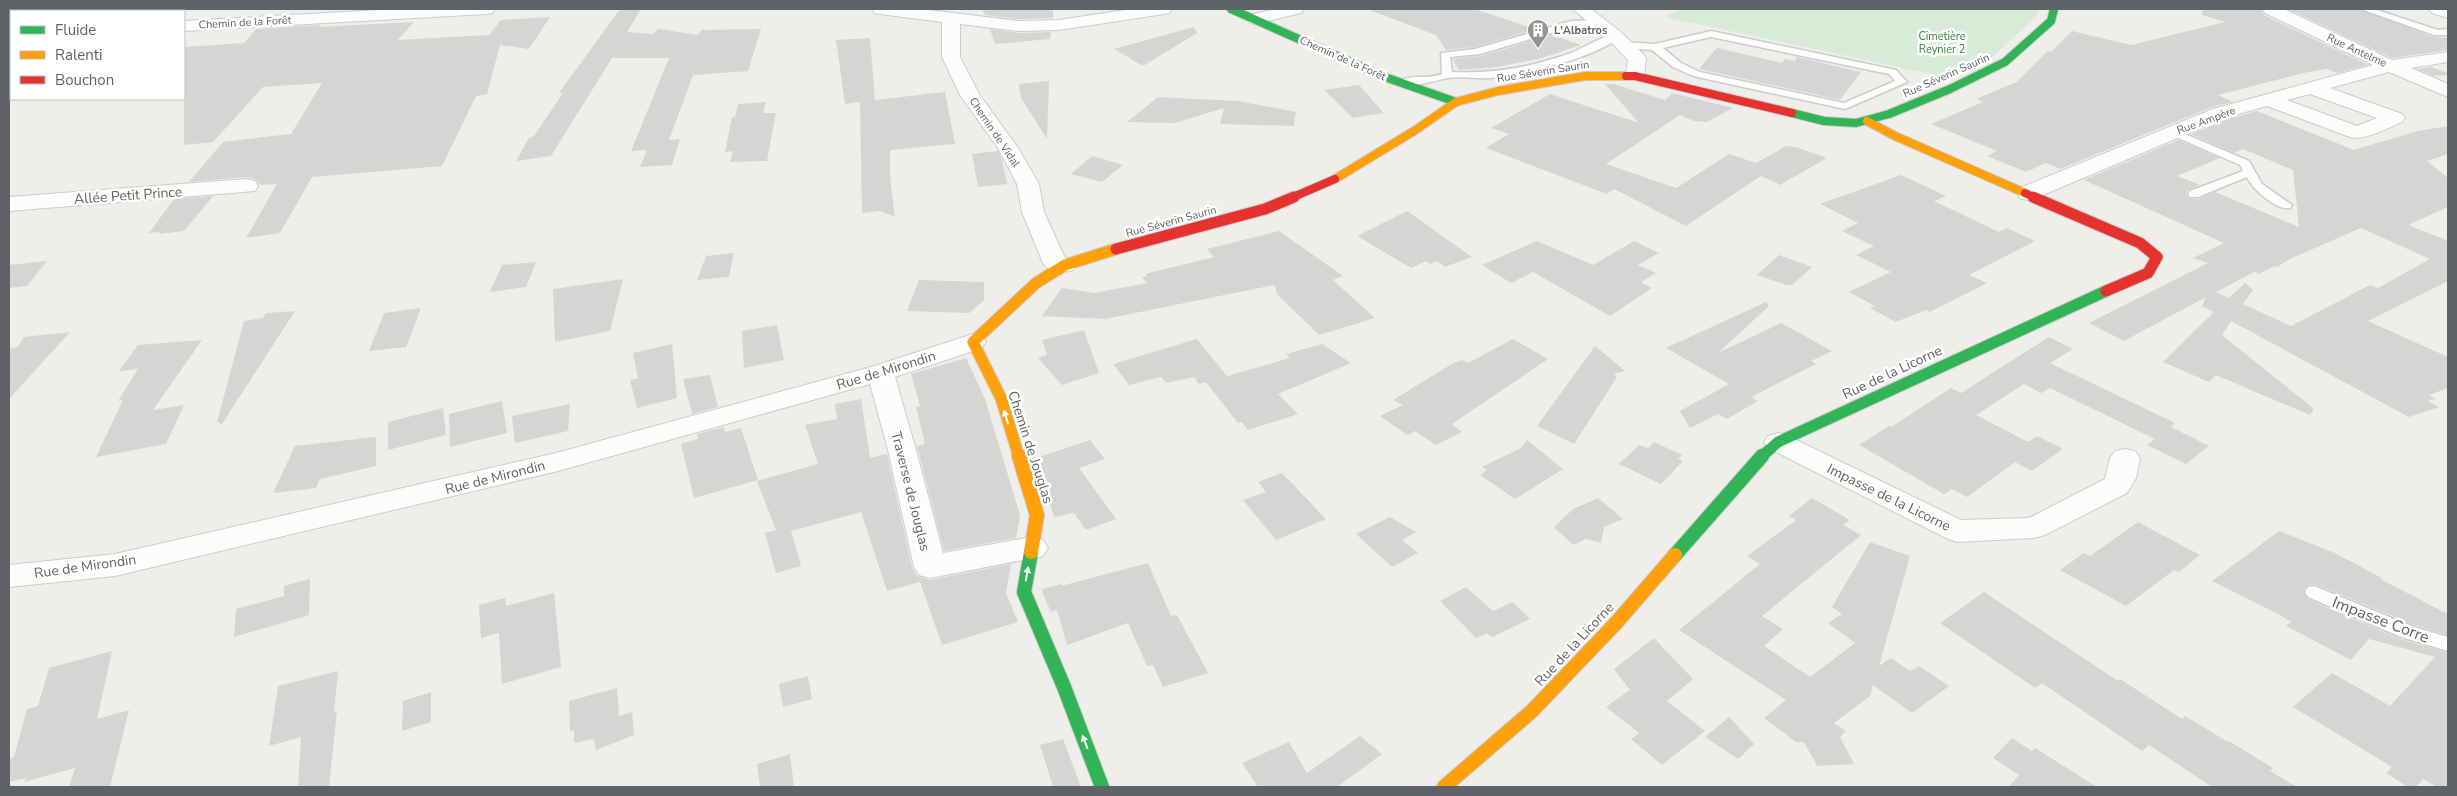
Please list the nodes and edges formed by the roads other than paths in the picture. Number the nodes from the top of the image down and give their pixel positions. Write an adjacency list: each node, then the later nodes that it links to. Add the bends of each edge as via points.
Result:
1 (486, 9): 13 (street, Chemin de la Forêt)
2 (880, 9): 10 (street)
3 (1164, 9): 10 (street, via 1059,25 1019,26)
4 (1231, 9): 11 (street, Chemin de la Forêt)
5 (1295, 9): 11 (street)
6 (1580, 9): 12 (street)
7 (2054, 9): 26 (street, Rue Séverin Saurin, via 2050,21 2005,62 1950,89)
8 (2271, 9): 18 (street, Rue Antelme)
9 (2366, 9): 14 (lane, via 2437,33)
10 (951, 19): 34 (street, Chemin de Vidal, via 951,57 970,95 1008,148 1028,184 1033,212 1055,263)
11 (1256, 19): 21 (street, Chemin de la Forêt)
12 (1599, 23): 15 (street); 19 (lane, via 1572,24 1476,52 1444,55)
13 (185, 26)
14 (2448, 32)
15 (1619, 40): 16 (lane); 19 (lane, via 1554,62 1512,71 1464,77); 20 (street, via 1638,59)
16 (1655, 47): 16 (lane, via 1677,65 1696,74 1846,106 1902,82 1892,72 1711,34)
17 (2448, 57): 18 (street, Rue Antelme)
18 (2390, 66): 22 (street, Rue Ampère); 23 (street)
19 (1447, 75): 21 (lane, via 1435,81 1412,80)
20 (1635, 76): 25 (street, Rue Séverin Saurin, via 1585,76 1498,90); 26 (street, Rue Séverin Saurin, via 1824,121 1844,124)
21 (1402, 84): 25 (street, Chemin de la Forêt)
22 (2308, 87): 24 (street, Rue Ampère); 24 (street, via 2395,118 2357,133)
23 (2448, 91)
24 (2268, 100): 27 (street, Rue Ampère, via 2220,113)
25 (1456, 102): 34 (street, Rue Séverin Saurin, via 1331,182 1265,209)
26 (1867, 121): 30 (street, Rue de la Licorne)
27 (2173, 132): 28 (lane, via 2245,163); 30 (street, Rue Ampère)
28 (2250, 172): 31 (lane); 33 (lane, via 2257,186)
29 (247, 186): 32 (street, Allée Petit Prince)
30 (2028, 194): 37 (street, Rue de la Licorne, via 2140,242 2156,257 2148,273 2010,333)
31 (2194, 194)
32 (9, 204)
33 (2286, 205)
34 (1065, 265): 35 (street, Rue Séverin Saurin, via 1036,283)
35 (973, 342): 36 (street, Rue de Mirondin); 39 (street, Chemin de Jouglas, one-way to 35, via 1037,516 1001,398)
36 (880, 374): 39 (street, Traverse de Jouglas, via 930,567); 40 (street, Rue de Mirondin, via 558,462 380,504 115,564)
37 (1778, 442): 38 (street, Impasse de la Licorne, via 1957,531 2034,528 2116,486 2122,478); 44 (street, Rue de la Licorne, via 1756,461 1616,623 1532,711)
38 (2125, 458)
39 (1032, 548): 43 (street, Chemin de Jouglas, one-way to 39, via 1024,592)
40 (9, 576)
41 (2314, 592): 42 (lane, Impasse Corre, via 2408,632)
42 (2448, 644)
43 (1102, 787)
44 (1444, 787)

